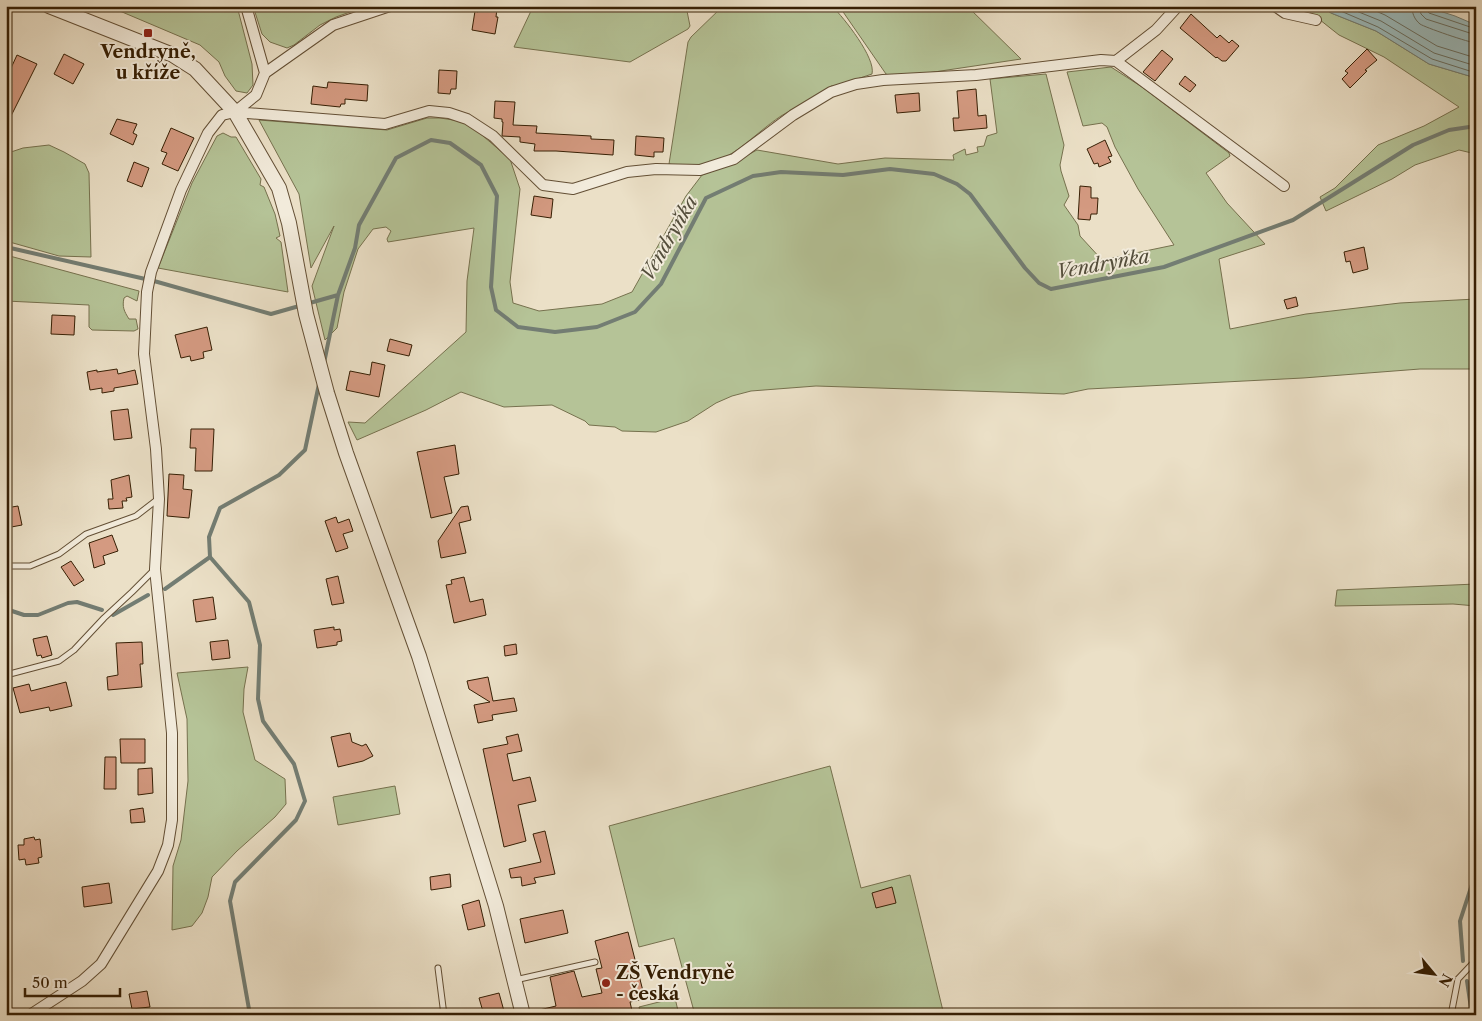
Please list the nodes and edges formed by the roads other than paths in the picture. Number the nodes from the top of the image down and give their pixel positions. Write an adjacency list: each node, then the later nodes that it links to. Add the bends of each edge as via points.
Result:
1 (49, 6): 9 (street, via 173,56 196,69)
2 (246, 6): 8 (street)
3 (390, 6): 8 (street, via 333,25)
4 (1178, 6): 7 (street, via 1156,30)
5 (1275, 6): 6 (street, via 1284,13)
6 (1316, 20)
7 (1116, 61): 9 (street, via 856,84 831,92 801,110 734,159 700,170 627,172 573,189 543,185 493,136 467,119 450,113 429,111 385,124); 10 (street)
8 (265, 73): 9 (street, via 256,95)
9 (235, 112): 11 (street, via 222,115 208,133 181,190 151,272 147,292 144,354); 18 (street, via 279,188 327,393 419,656 496,906)
10 (1284, 186)
11 (159, 499): 12 (lane, via 136,516 86,534 59,554 30,566); 13 (street)
12 (6, 566)
13 (155, 569): 14 (lane, via 59,661); 19 (street, via 172,733 172,820 168,845 158,871 101,964 82,981)
14 (6, 675)
15 (1476, 918): 22 (lane, via 1475,960 1458,979)
16 (595, 962): 18 (lane)
17 (438, 968): 20 (lane)
18 (514, 980): 21 (street)
19 (30, 1015)
20 (444, 1015)
21 (523, 1015)
22 (1450, 1015)

